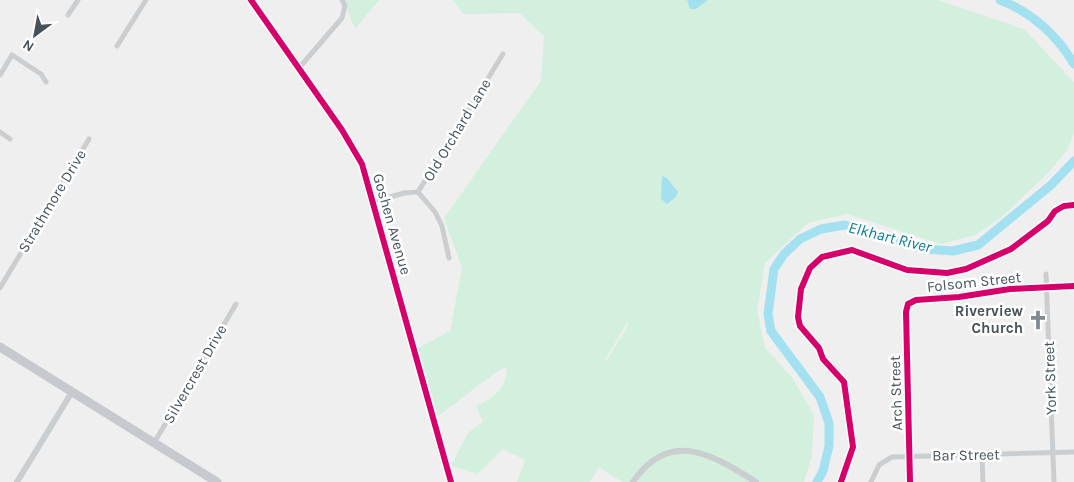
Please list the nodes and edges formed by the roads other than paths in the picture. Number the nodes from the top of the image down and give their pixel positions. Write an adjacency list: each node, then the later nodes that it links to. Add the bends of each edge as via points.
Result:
1 (78, 0): 5 (street)
2 (146, 0): 6 (street)
3 (251, 0): 8 (street, Goshen Avenue)
4 (342, 0): 8 (street, via 345,6 342,18)
5 (68, 15)
6 (117, 46)
7 (503, 54): 14 (street, Old Orchard Lane)
8 (298, 68): 15 (street, Goshen Avenue, via 354,149)
9 (0, 75): 10 (street, via 12,55 41,74)
10 (46, 82)
11 (0, 132): 12 (street)
12 (10, 139)
13 (89, 139): 19 (street, Strathmore Drive)
14 (418, 192): 15 (street, Old Orchard Lane); 16 (street, via 442,226)
15 (373, 202): 32 (street, Goshen Avenue)
16 (450, 258)
17 (1046, 274): 20 (street, York Street)
18 (1074, 286): 20 (street, Folsom Street)
19 (0, 288)
20 (1047, 288): 22 (street, Folsom Street, via 1010,289 916,300); 27 (street, York Street)
21 (236, 304): 25 (street, Silvercrest Drive)
22 (908, 304): 29 (street, Arch Street)
23 (0, 347): 24 (main road)
24 (72, 392): 25 (main road); 30 (street)
25 (154, 443): 31 (main road)
26 (1074, 452): 27 (street, Bar Street)
27 (1053, 453): 28 (street, Bar Street); 38 (street, York Street)
28 (982, 455): 29 (street, Bar Street); 37 (street)
29 (910, 456): 35 (street, Bar Street, via 886,459 879,465); 36 (street, Arch Street)
30 (16, 482)
31 (217, 482)
32 (451, 482)
33 (633, 482): 34 (street, via 659,457 690,450 714,457)
34 (756, 482)
35 (871, 482)
36 (910, 482)
37 (983, 482)
38 (1054, 482)

